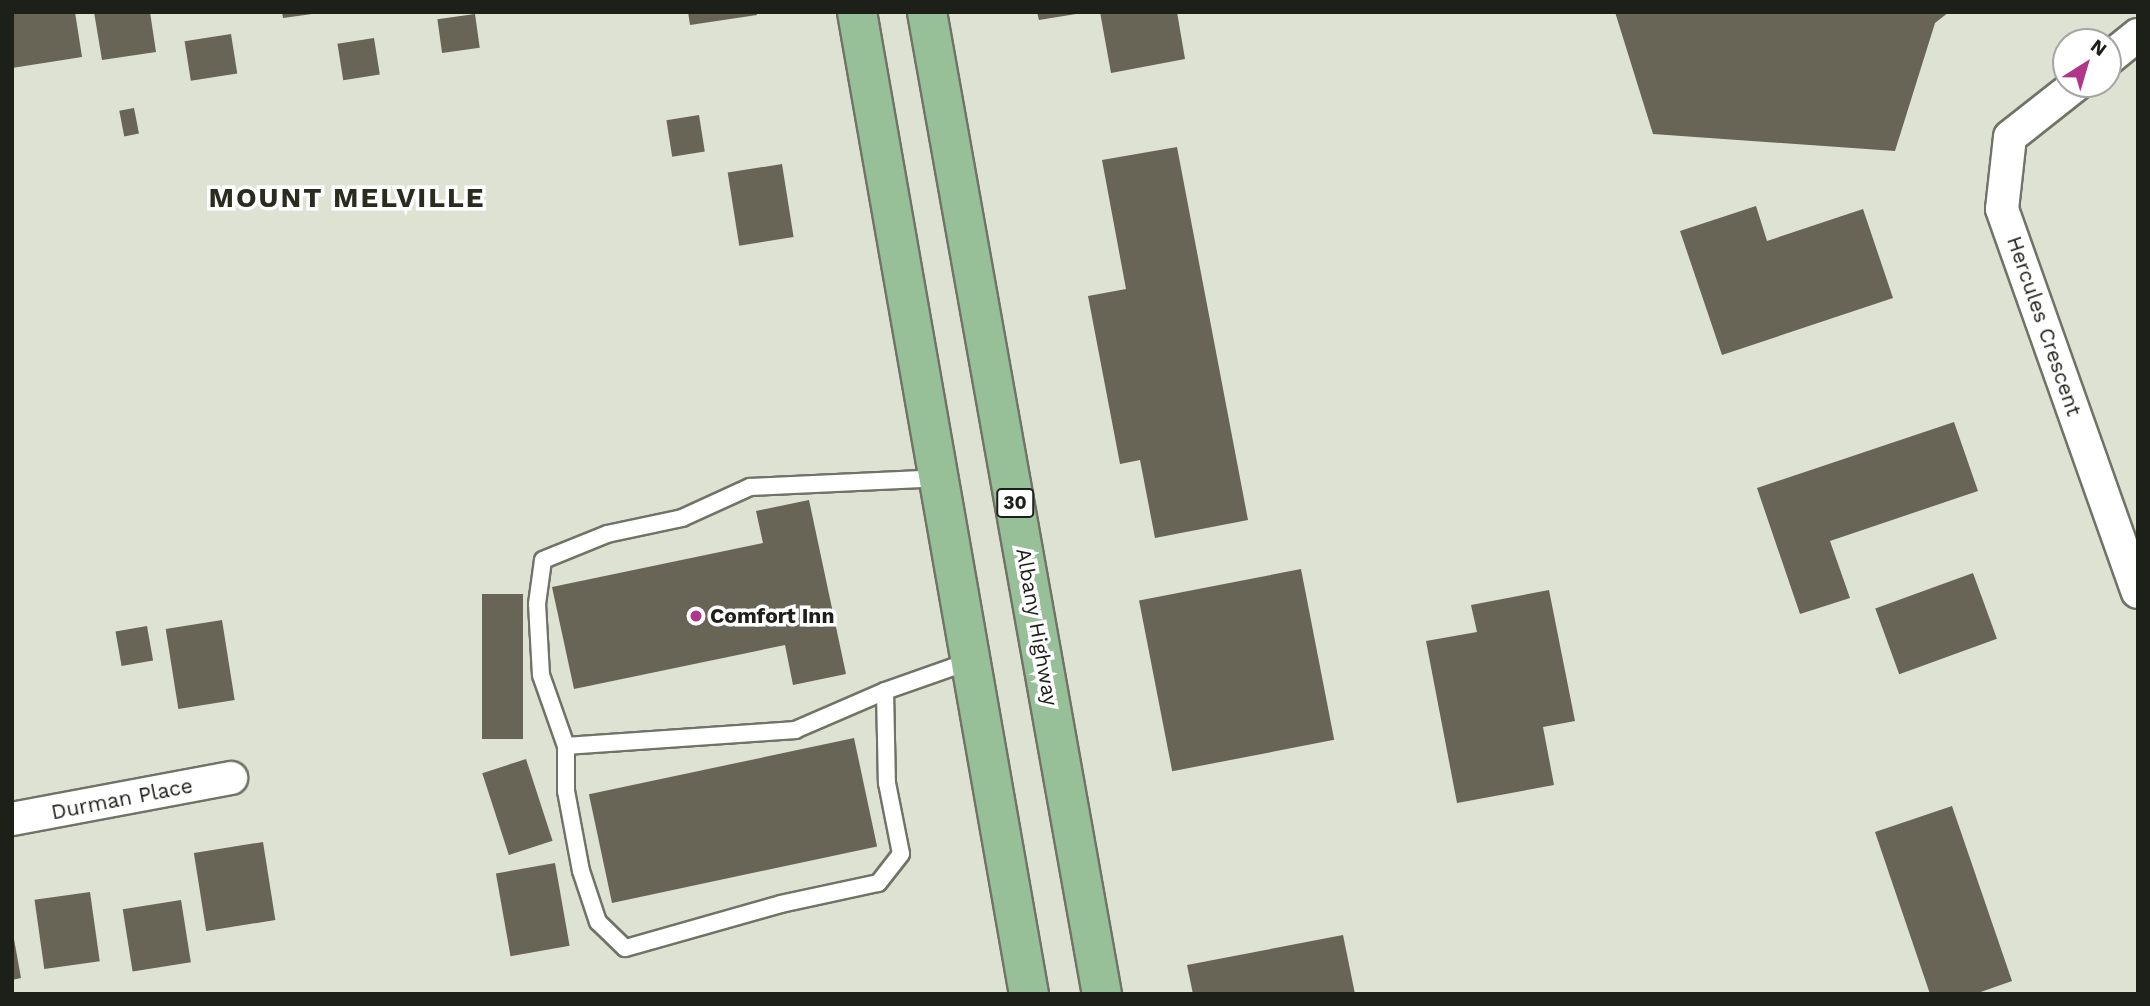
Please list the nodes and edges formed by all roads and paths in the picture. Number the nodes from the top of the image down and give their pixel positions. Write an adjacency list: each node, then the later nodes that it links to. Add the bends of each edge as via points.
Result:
1 (856, 12): 6 (highway)
2 (927, 12): 14 (highway, Albany Highway / 30)
3 (2138, 35): 4 (street)
4 (2122, 48)
5 (2060, 98): 7 (street, Hercules Crescent, via 2010,138 2002,209)
6 (938, 478): 8 (highway); 10 (lane, via 750,487 682,518 607,534 543,560 537,604 541,675)
7 (2138, 592)
8 (970, 661): 9 (lane); 13 (highway)
9 (885, 691): 10 (lane, via 795,730); 10 (lane, via 887,783 901,854 878,883 780,904 625,948 598,922 581,871 566,792)
10 (566, 746)
11 (231, 778): 12 (street, Durman Place)
12 (12, 819)
13 (1029, 994)
14 (1102, 994)

